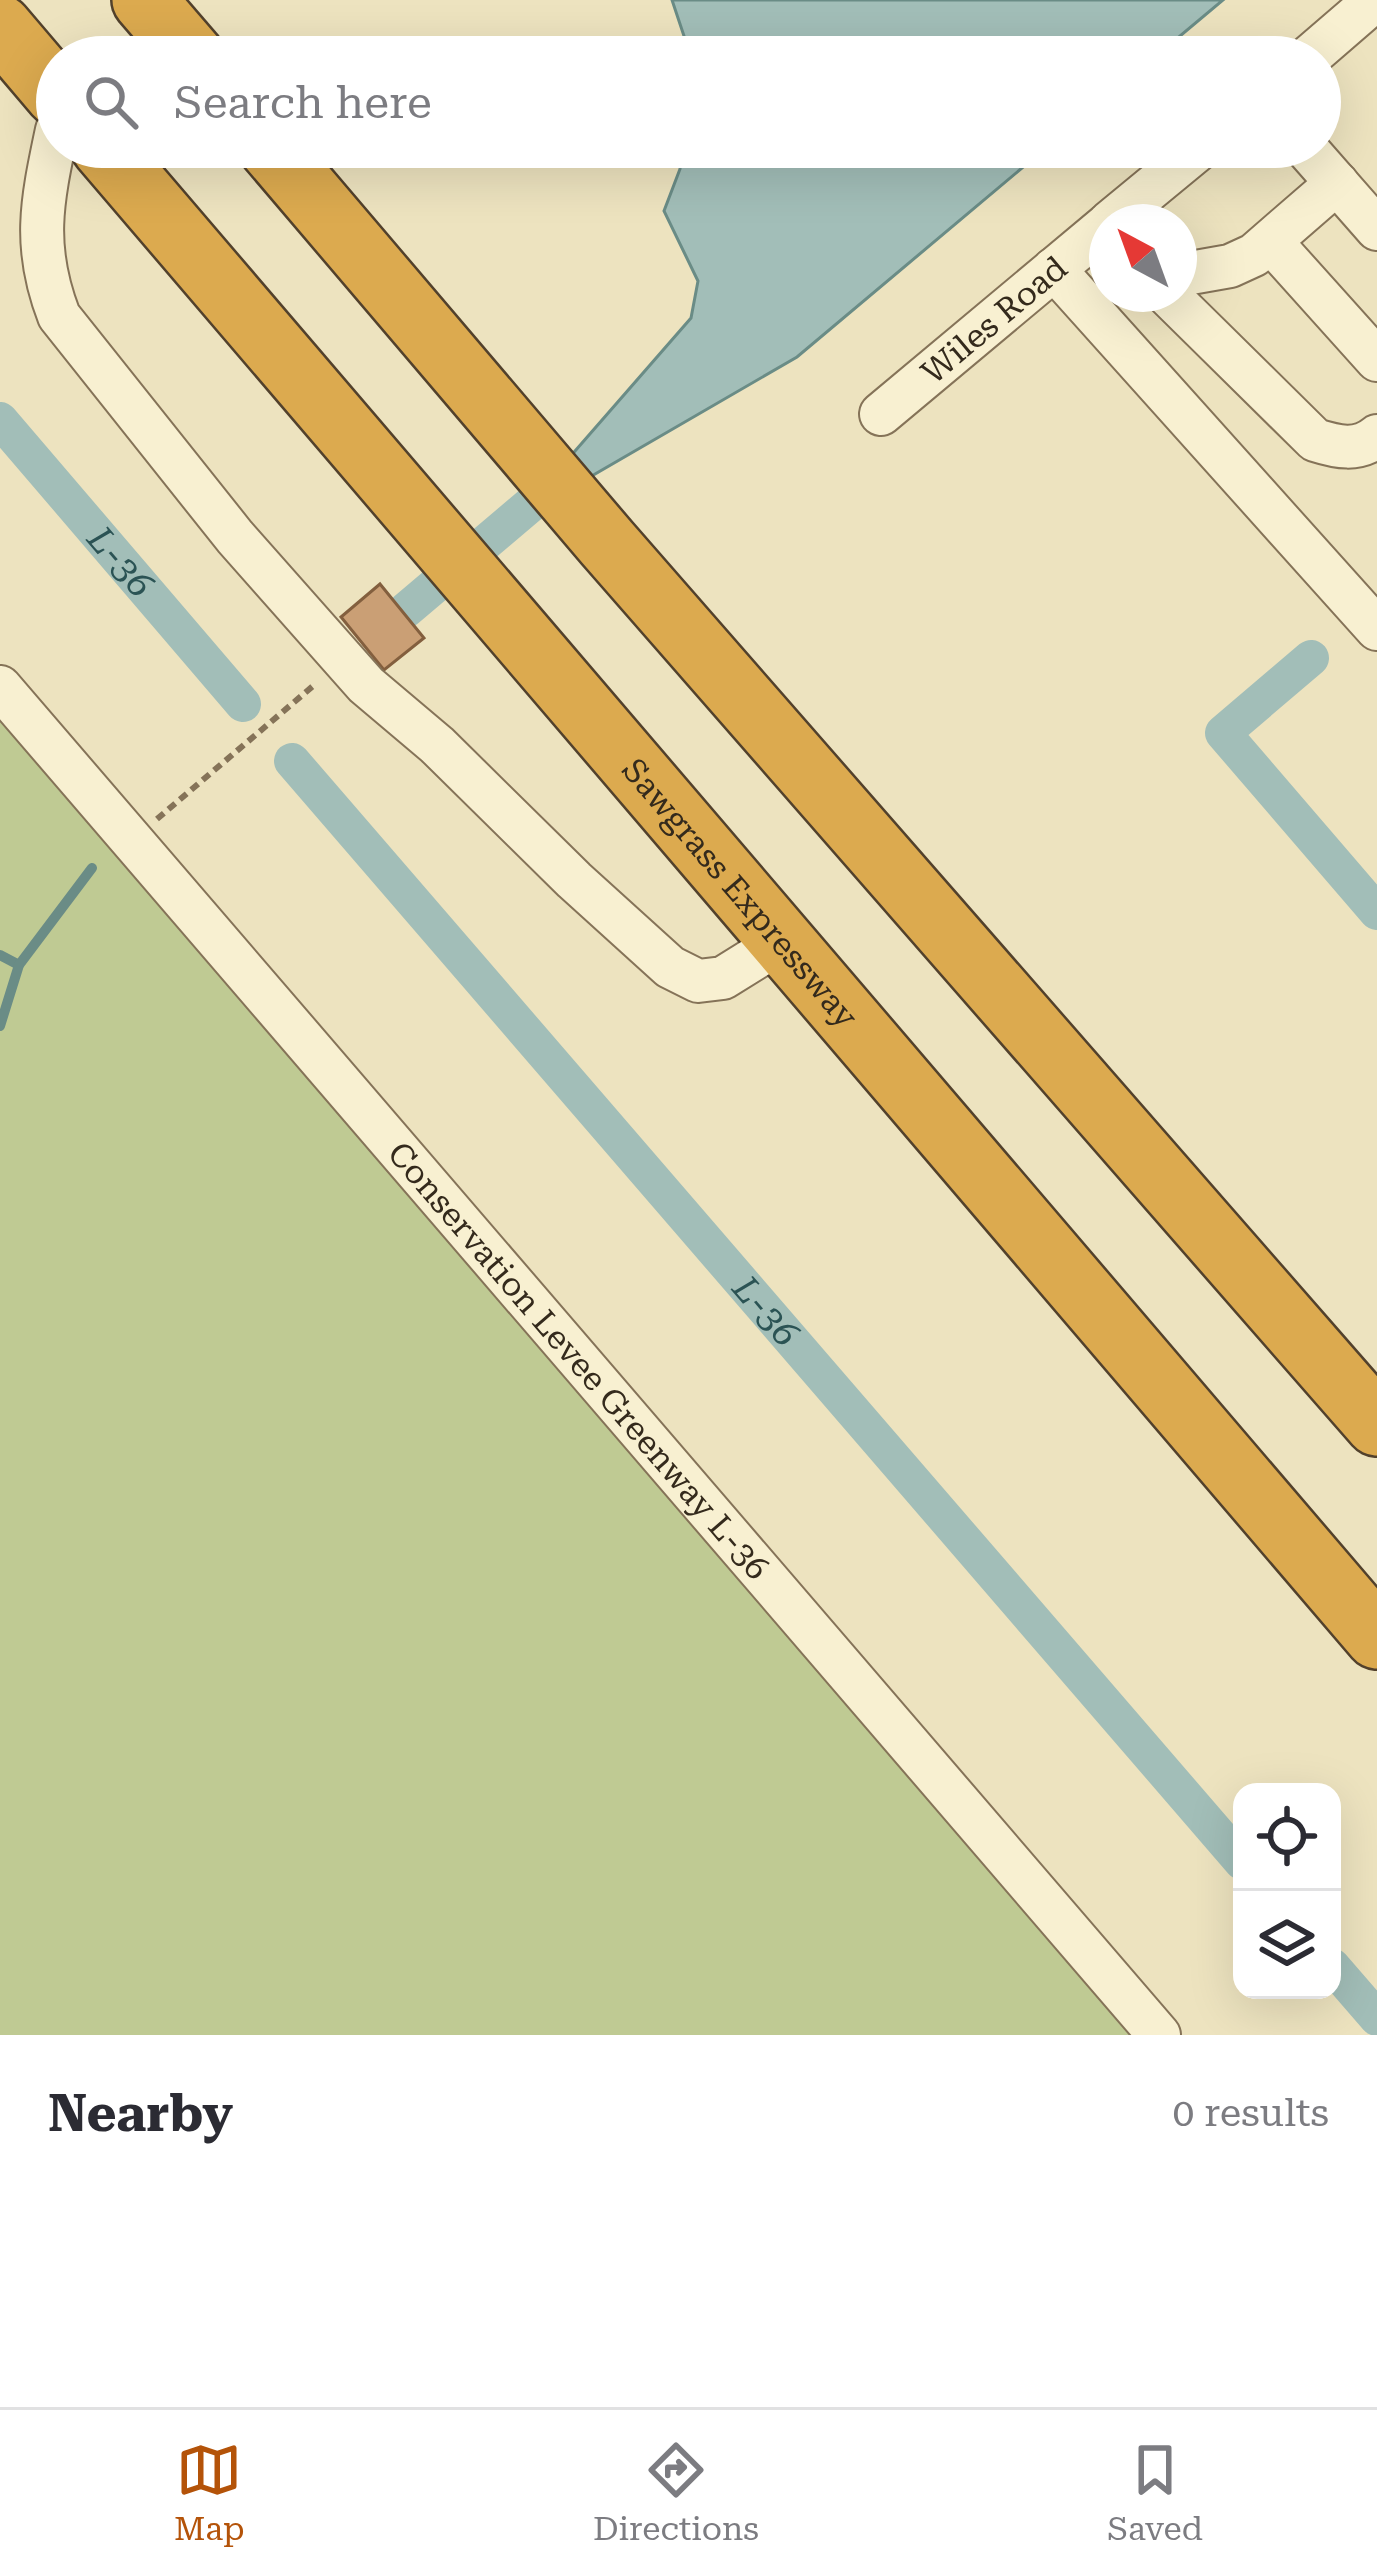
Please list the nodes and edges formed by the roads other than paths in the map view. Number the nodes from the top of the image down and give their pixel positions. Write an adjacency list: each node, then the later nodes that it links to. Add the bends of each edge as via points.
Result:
1 (144, 0): 4 (highway)
2 (1369, 20): 5 (street)
3 (0, 27): 6 (highway)
4 (175, 36)
5 (1341, 37)
6 (36, 69)
7 (49, 168): 27 (street, via 39,221 44,276 59,316 366,685 670,967 698,981 723,979)
8 (121, 168): 27 (highway, Sawgrass Expressway)
9 (288, 168): 28 (highway)
10 (1177, 168): 13 (street, Wiles Road)
11 (1324, 168): 12 (street)
12 (1337, 183): 14 (street); 16 (street)
13 (1135, 204)
14 (1377, 229)
15 (1089, 242): 17 (street, Wiles Road)
16 (1272, 243): 18 (street, via 1230,266); 22 (street)
17 (1054, 269): 21 (street); 23 (street, Wiles Road)
18 (1197, 272)
19 (1133, 312): 21 (street)
20 (1185, 312): 24 (street, via 1316,440 1343,448)
21 (1110, 332): 25 (street)
22 (1377, 360)
23 (881, 414)
24 (1377, 436)
25 (1377, 629)
26 (0, 687): 30 (street, Conservation Levee Greenway L-36)
27 (781, 942): 29 (highway, Sawgrass Expressway)
28 (1377, 1424)
29 (1377, 1637)
30 (1159, 2035)

